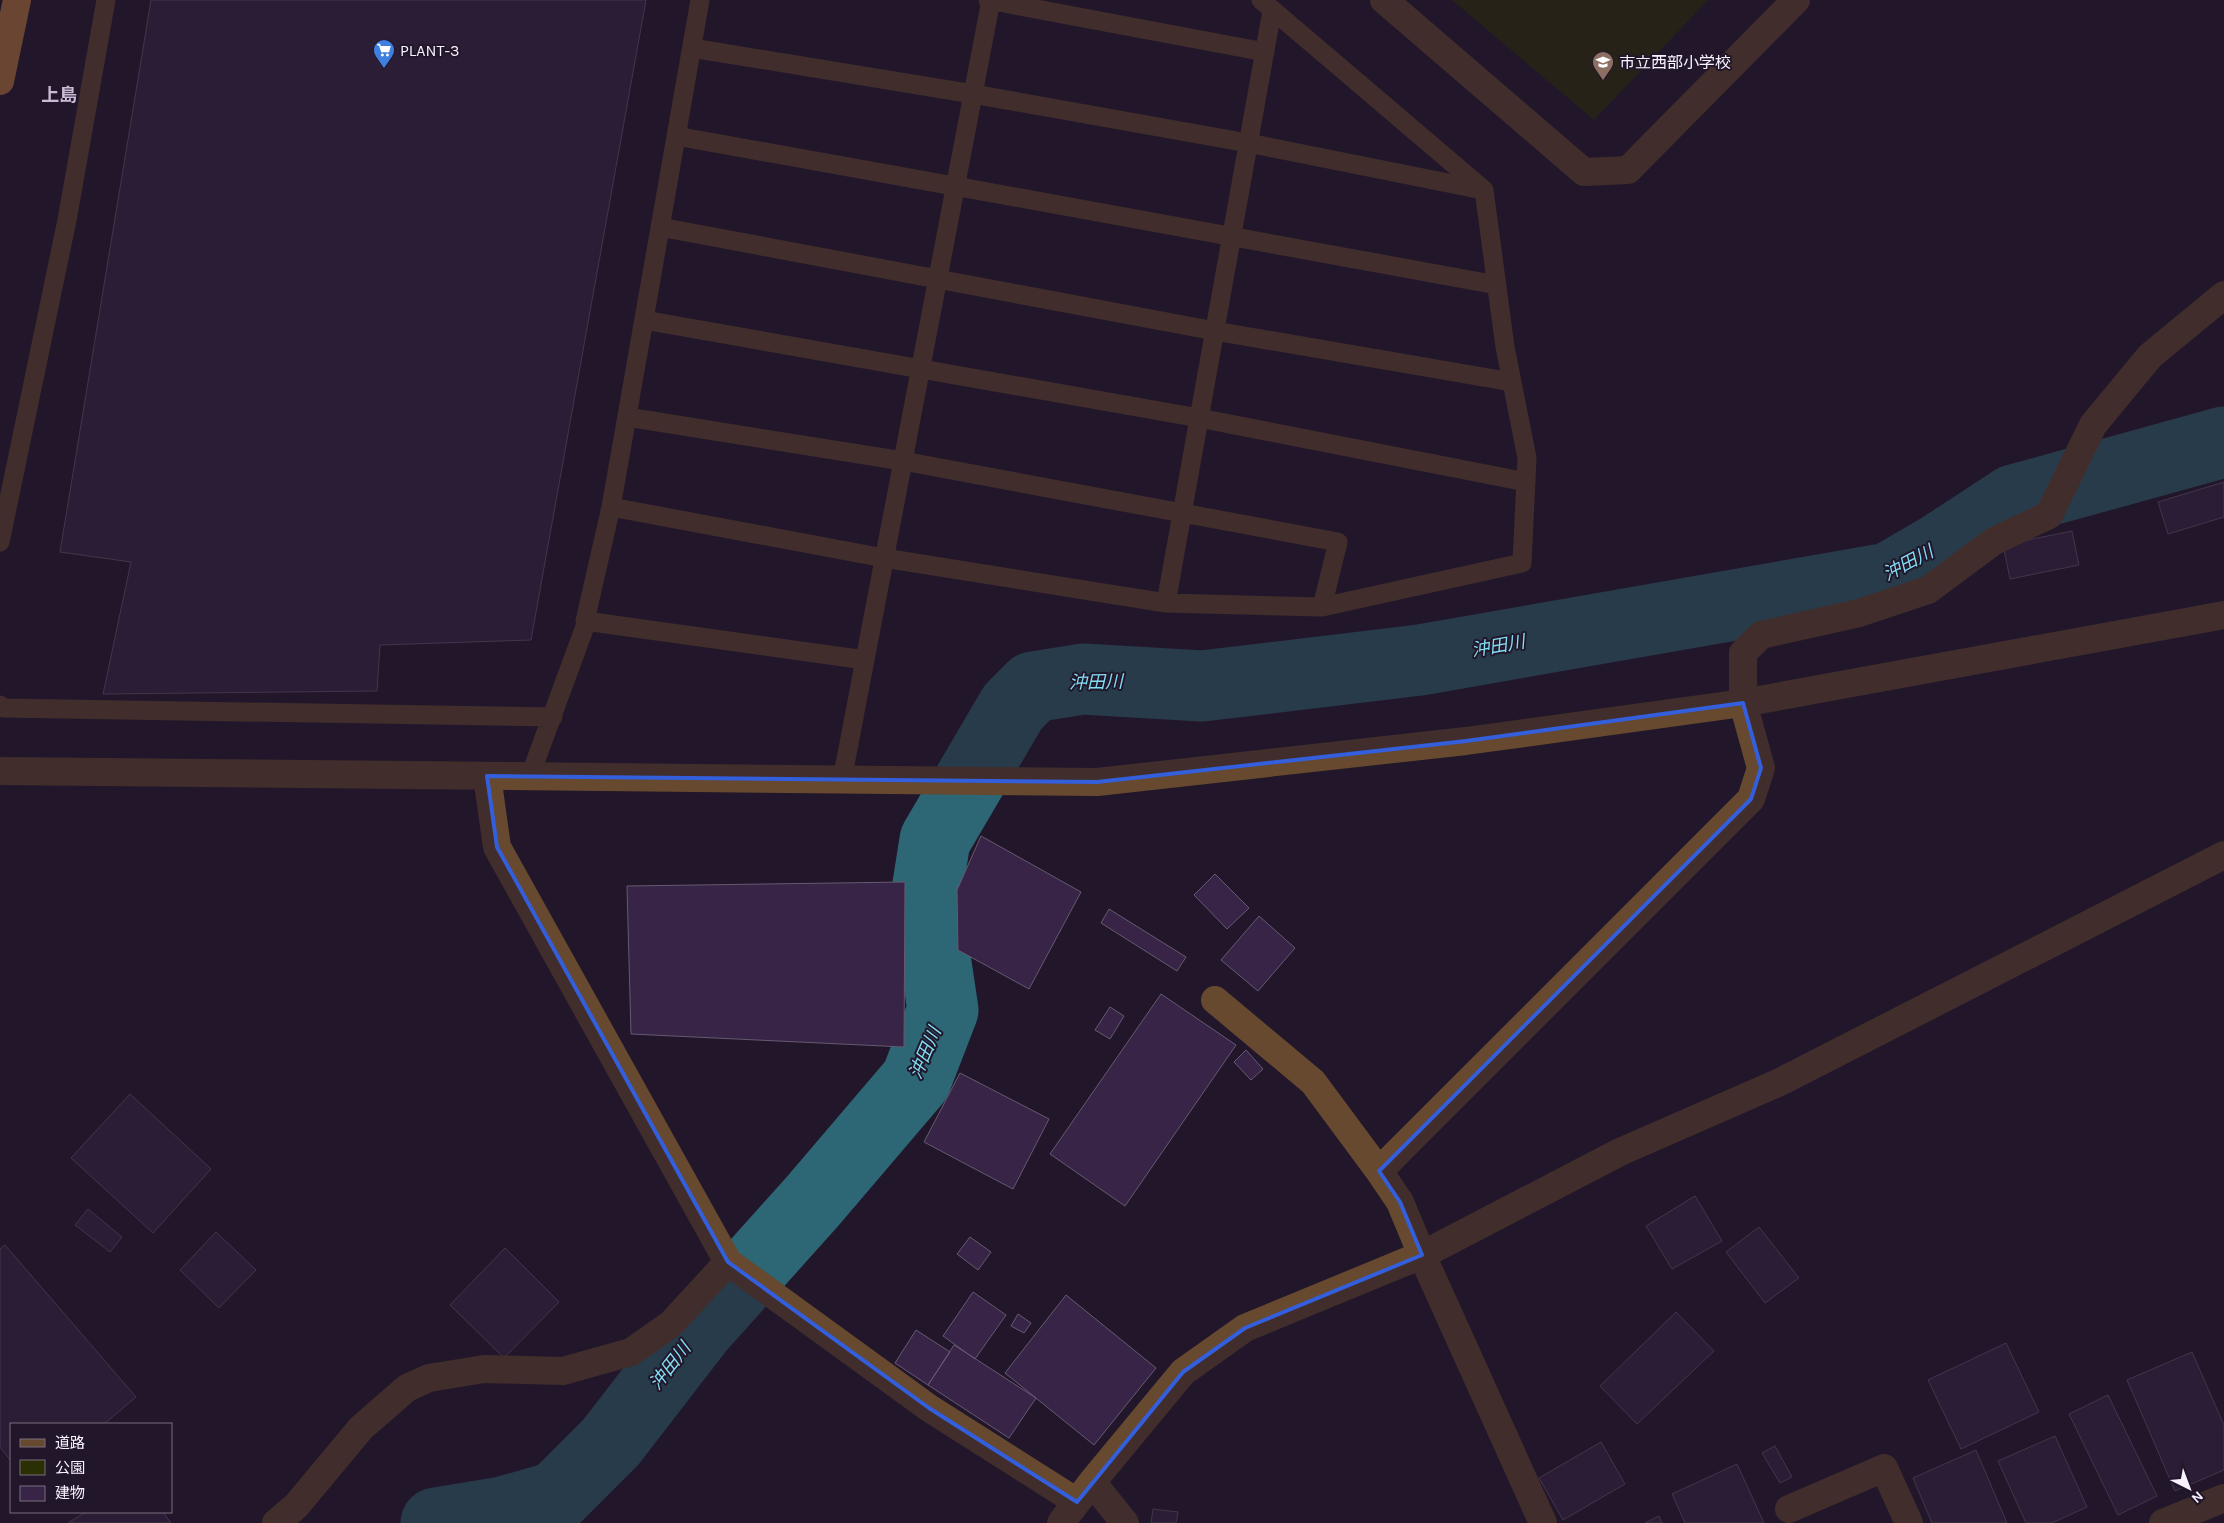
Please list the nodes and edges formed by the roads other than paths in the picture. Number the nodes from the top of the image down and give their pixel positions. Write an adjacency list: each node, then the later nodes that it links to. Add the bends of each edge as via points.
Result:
1 (17, 0): 10 (highway)
2 (106, 0): 31 (lane, via 67,220)
3 (700, 0): 8 (lane)
4 (990, 0): 9 (lane); 11 (lane)
5 (1384, 0): 6 (street, via 1584,172 1628,170)
6 (1796, 0)
7 (1266, 6): 9 (lane); 15 (lane)
8 (692, 48): 11 (lane); 12 (lane)
9 (1265, 52): 13 (lane)
10 (0, 81)
11 (973, 94): 13 (lane); 14 (lane)
12 (676, 136): 14 (lane); 16 (lane)
13 (1248, 143): 15 (lane); 17 (lane)
14 (956, 185): 17 (lane); 18 (lane)
15 (1484, 190): 19 (lane)
16 (660, 228): 18 (lane); 21 (lane)
17 (1231, 238): 19 (lane); 22 (lane)
18 (938, 279): 22 (lane); 23 (lane)
19 (1497, 285): 24 (lane)
20 (2224, 295): 38 (street, via 2150,356 2093,424 2049,515 1994,541 1928,590 1859,614 1761,635 1743,653)
21 (644, 320): 23 (lane); 25 (lane)
22 (1215, 331): 24 (lane); 26 (lane)
23 (921, 367): 26 (lane); 27 (lane)
24 (1512, 382): 28 (lane, via 1527,458)
25 (627, 416): 27 (lane); 29 (lane)
26 (1199, 418): 28 (lane); 30 (lane)
27 (903, 462): 30 (lane); 32 (lane)
28 (1526, 482): 34 (lane, via 1522,563)
29 (611, 507): 32 (lane); 36 (lane)
30 (1182, 514): 33 (lane); 34 (lane, via 1338,542)
31 (0, 542)
32 (884, 558): 33 (lane); 37 (lane)
33 (1166, 603): 34 (lane)
34 (1322, 607)
35 (2224, 615): 38 (street)
36 (587, 621): 37 (lane); 40 (lane)
37 (865, 660): 44 (lane)
38 (1743, 703): 44 (street, via 1466,741 1097,782); 47 (street, via 1761,768 1751,799)
39 (0, 705): 40 (lane, via 3,708)
40 (553, 717): 43 (lane)
41 (0, 771): 42 (street)
42 (487, 776): 43 (street); 49 (street, via 496,846)
43 (530, 776): 44 (street)
44 (842, 780)
45 (2224, 855): 48 (street, via 1789,1078 1620,1152)
46 (1215, 1000): 47 (street, via 1313,1082)
47 (1379, 1171): 48 (street, via 1400,1202)
48 (1422, 1255): 51 (street, via 1245,1328 1183,1372); 55 (street)
49 (728, 1262): 51 (street, via 929,1408); 53 (street, via 671,1324 631,1352 563,1372 484,1369 430,1378 407,1388 361,1428 296,1506)
50 (2224, 1498): 57 (street)
51 (1077, 1502): 54 (street)
52 (1789, 1509): 56 (street, via 1884,1468)
53 (276, 1523)
54 (1125, 1523)
55 (1543, 1523)
56 (1909, 1523)
57 (2163, 1523)

